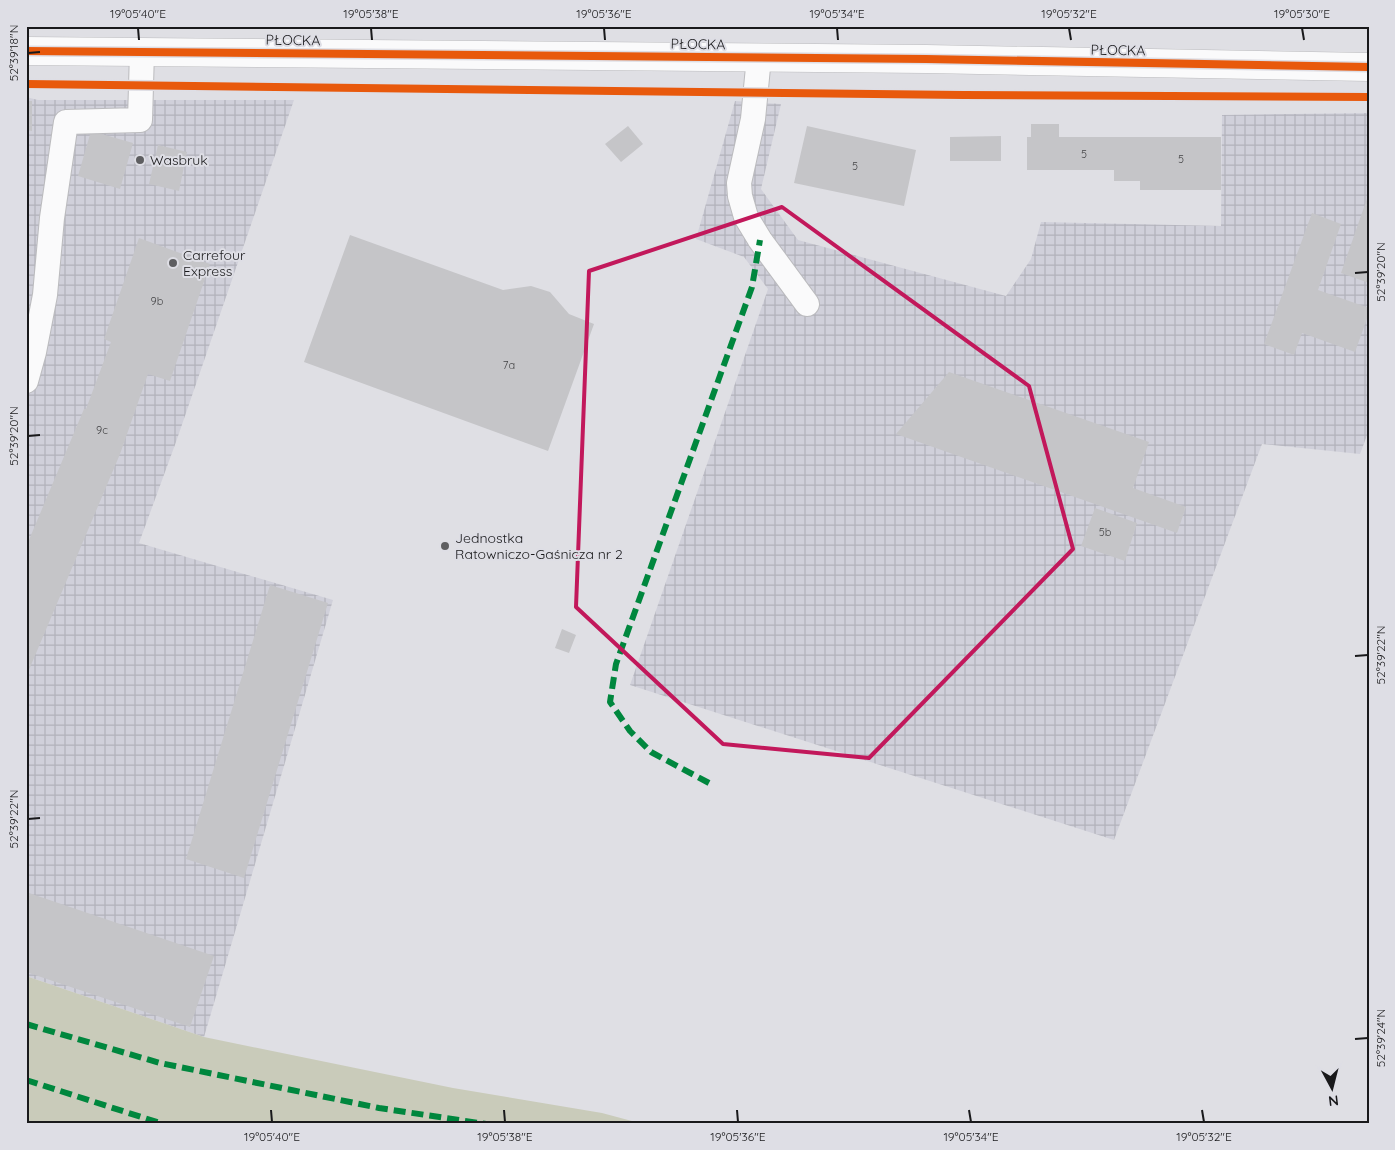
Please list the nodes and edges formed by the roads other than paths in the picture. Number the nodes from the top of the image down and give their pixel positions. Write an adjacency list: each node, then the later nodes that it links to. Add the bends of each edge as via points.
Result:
1 (26, 51): 2 (street, PŁOCKA)
2 (142, 52): 3 (street, PŁOCKA); 6 (lane, via 140,120 66,122 45,295)
3 (759, 57): 4 (street, PŁOCKA); 5 (lane, via 753,119 739,183 740,196 746,217 760,240)
4 (1369, 67)
5 (807, 304)
6 (26, 381)

